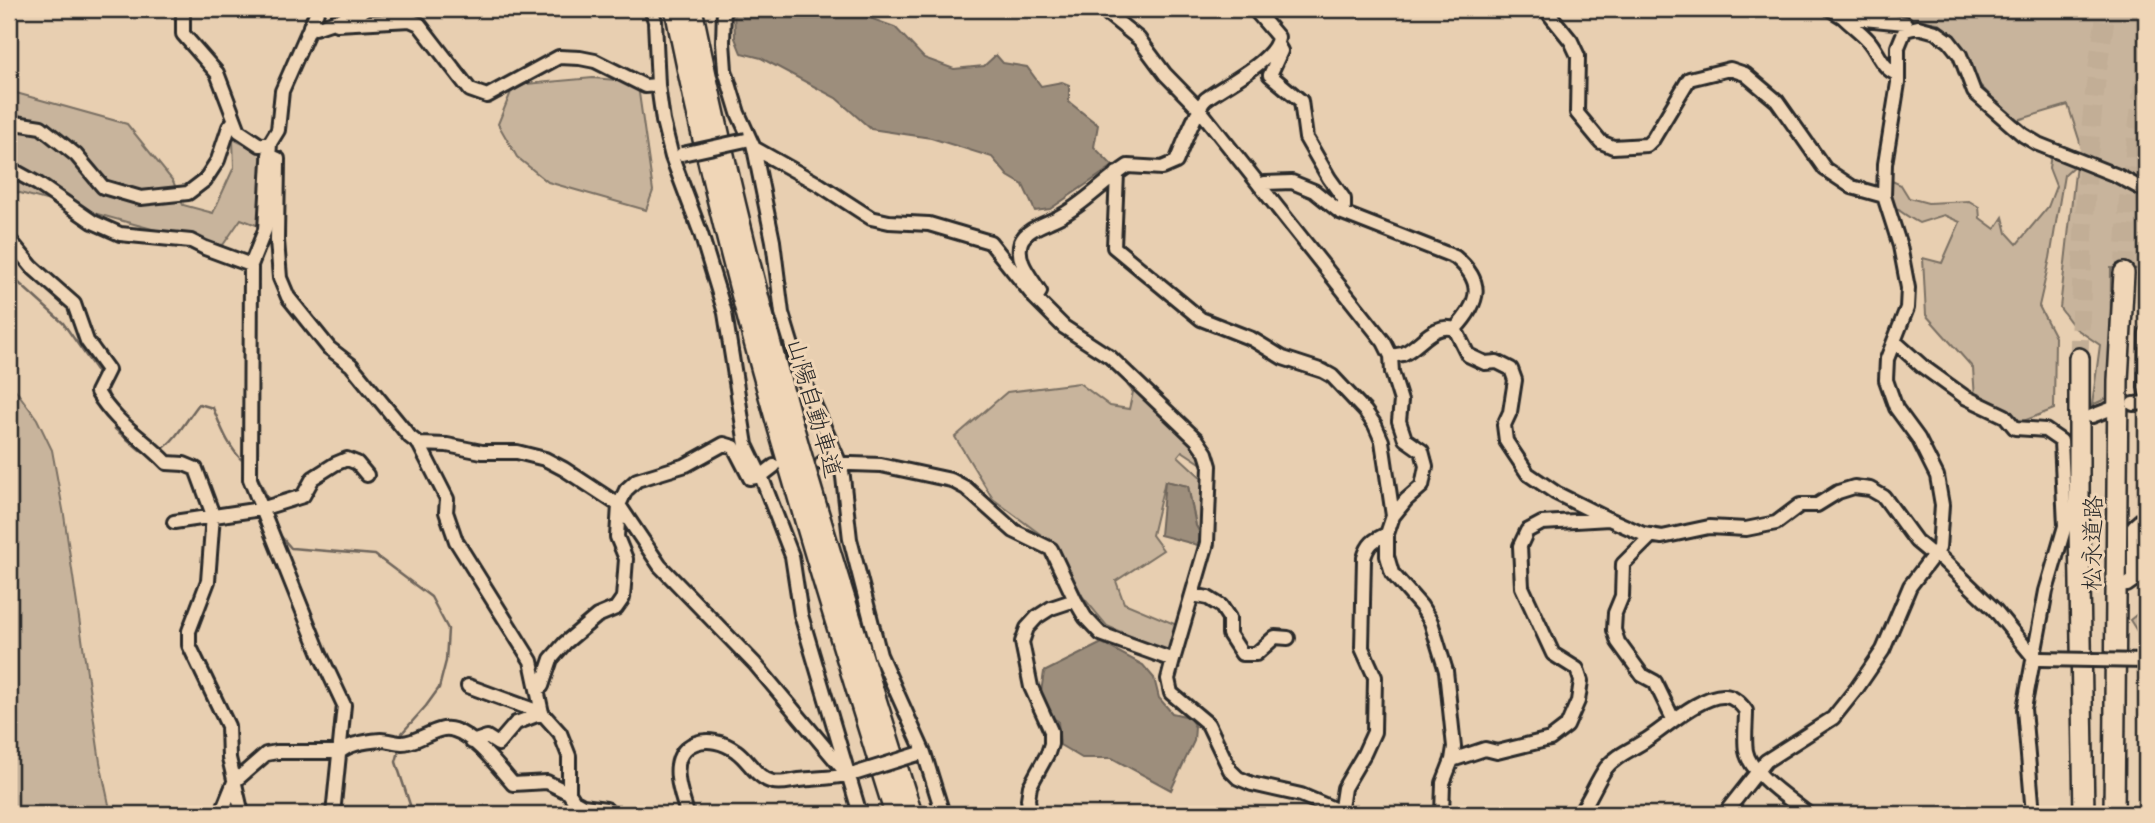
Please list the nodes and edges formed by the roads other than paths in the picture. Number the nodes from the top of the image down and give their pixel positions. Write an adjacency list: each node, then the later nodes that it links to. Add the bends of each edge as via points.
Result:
1 (183, 9): 22 (street, via 183,34 217,74)
2 (318, 9): 16 (street)
3 (365, 9): 15 (street)
4 (588, 9): 5 (street)
5 (612, 9)
6 (651, 9): 20 (street)
7 (675, 9): 89 (highway, 山陽自動車道, via 756,351)
8 (692, 9): 90 (highway, 山陽自動車道, via 771,346)
9 (724, 9): 24 (street, via 725,70)
10 (1102, 9): 21 (street, via 1139,39)
11 (1254, 9): 18 (street, via 1278,37)
12 (1548, 9): 31 (street, via 1578,56 1577,113 1601,142 1613,147 1647,145 1689,79 1730,69 1745,74 1777,101 1825,169 1852,187)
13 (1830, 9): 14 (street)
14 (1843, 17): 17 (street, via 1905,23); 19 (street)
15 (335, 21): 16 (street); 20 (street, via 410,20 470,90 487,96 559,58 595,61 645,86)
16 (310, 26): 25 (street, via 282,91 278,130)
17 (1905, 30): 19 (street, via 1898,47); 30 (street, via 1918,27 1950,41 1974,92 2023,135)
18 (1278, 44): 21 (street, via 1270,56 1202,102); 32 (street, via 1281,51 1270,75 1301,101 1307,138 1344,199)
19 (1897, 74): 31 (street)
20 (658, 85): 26 (street, via 663,121)
21 (1200, 110): 28 (street, via 1176,162 1162,168 1128,166); 29 (street)
22 (234, 121): 23 (street, via 205,180 188,193 141,198 103,187 76,155 41,127); 25 (street, via 239,131)
23 (9, 122)
24 (750, 142): 26 (street, bridge); 36 (street, via 872,218 929,223 990,242); 47 (street, via 771,231 782,313 799,369)
25 (270, 149): 34 (street, via 265,230); 45 (street, via 278,159 280,278 288,297)
26 (677, 155): 50 (street, via 725,313 746,444)
27 (9, 168): 34 (street, via 120,234 191,241)
28 (1117, 173): 36 (street, via 1022,241 1022,264 1040,292); 54 (street, via 1114,247 1201,319 1332,376 1379,433)
29 (1260, 186): 32 (street, via 1292,182 1314,191); 40 (street)
30 (2146, 191)
31 (1884, 196): 39 (street, via 1908,288)
32 (1340, 212): 37 (street, via 1455,257 1468,268 1475,280 1476,298)
33 (9, 239): 53 (street, via 32,267 74,304 87,341 108,370 97,393 104,403 167,463 196,469)
34 (251, 265): 52 (street, via 250,479)
35 (2124, 273): 62 (highway, 松永道路, via 2118,380)
36 (1035, 298): 63 (street, via 1063,327 1110,357 1206,453 1210,466 1206,543)
37 (1455, 329): 40 (street, via 1438,329 1402,354); 55 (street, via 1468,355 1511,369 1515,380 1504,425 1506,441 1528,474)
38 (2146, 333): 42 (street)
39 (1894, 341): 58 (street, via 1943,382 2005,416 2015,428 2045,430 2066,438); 61 (street, via 1886,380 1896,408 1919,438 1937,476 1941,534)
40 (1391, 356): 54 (street, via 1401,401 1399,421 1405,439 1422,451 1426,466 1422,486)
41 (2079, 358): 58 (highway, 松永道路)
42 (2146, 392)
43 (2113, 408): 44 (street)
44 (2092, 416)
45 (419, 444): 51 (street, via 517,452 545,459); 71 (street, via 447,499 446,512 456,541 531,661)
46 (822, 463): 47 (street)
47 (840, 464): 64 (street, via 881,465 951,480 966,488 1014,531 1051,550); 77 (street, via 850,539 880,655)
48 (774, 466): 50 (street)
49 (367, 475): 52 (street, via 347,459 313,478 303,496)
50 (761, 476): 51 (street, via 750,478 734,447 724,444 686,465 637,480); 80 (street, via 792,556 801,615)
51 (619, 505): 71 (street, via 618,537 626,559 623,598 616,608 597,616 565,643 551,659); 80 (street, via 660,566)
52 (261, 509): 53 (street); 76 (street, via 344,705)
53 (213, 515): 57 (street); 81 (street, via 208,581 189,631 189,645 228,726)
54 (1394, 516): 59 (street)
55 (1609, 519): 60 (street); 78 (street, via 1542,523 1527,531 1520,546 1522,587 1553,654 1577,669 1581,681 1567,726 1550,739 1497,752 1485,749)
56 (2146, 519): 62 (street, via 2134,526 2134,580)
57 (174, 522)
58 (2072, 526): 67 (street, via 2046,591); 72 (highway, 松永道路)
59 (1387, 534): 78 (street, via 1392,573 1431,622 1446,671); 93 (street, via 1368,546 1364,558 1362,648 1375,677 1374,732 1344,788)
60 (1652, 535): 61 (street, via 1776,523 1800,505 1817,505 1854,487 1884,497 1916,541); 74 (street, via 1623,564 1614,629 1642,675 1655,682)
61 (1934, 556): 67 (street, via 1995,610); 79 (street, via 1910,586 1883,650 1833,718 1766,761)
62 (2117, 586): 65 (highway, 松永道路)
63 (1193, 595): 66 (street, via 1221,607 1229,618 1229,634 1242,654 1256,654 1275,637); 68 (street)
64 (1075, 600): 68 (street, via 1101,634); 92 (street, via 1037,617 1022,642 1031,687 1051,731 1048,753 1030,786)
65 (2117, 606): 101 (highway, 松永道路); 102 (highway)
66 (1288, 638)
67 (2037, 659): 69 (street, bridge); 98 (street, via 2024,709)
68 (1173, 660): 93 (street, via 1168,680 1171,693 1208,724 1238,778 1301,796)
69 (2146, 661)
70 (468, 686): 73 (street)
71 (537, 689): 73 (street)
72 (2083, 691): 99 (highway, via 2076,730); 100 (highway, 松永道路)
73 (542, 713): 75 (street, via 516,723 498,744 487,737); 82 (street, via 561,733 569,756)
74 (1673, 719): 79 (street, via 1711,698 1734,699 1746,711 1746,750); 95 (street, via 1607,767)
75 (472, 742): 76 (street, via 446,728 404,743 382,740); 82 (street, via 513,784 547,782)
76 (340, 752): 81 (street, via 266,754); 85 (street)
77 (920, 753): 80 (street, bridge); 91 (street)
78 (1452, 760): 94 (street, via 1443,783)
79 (1757, 772): 96 (street); 97 (street)
80 (852, 774): 87 (street, via 773,782 759,776 737,751 724,744 694,742 678,764); 88 (street)
81 (234, 782): 83 (street); 84 (street)
82 (569, 793): 86 (street, via 583,806 606,809)
83 (221, 814)
84 (242, 814)
85 (333, 814)
86 (610, 814)
87 (687, 814)
88 (860, 814)
89 (895, 814)
90 (912, 814)
91 (943, 814)
92 (1030, 814)
93 (1342, 814)
94 (1442, 814)
95 (1579, 814)
96 (1727, 814)
97 (1808, 814)
98 (2032, 814)
99 (2074, 814)
100 (2084, 814)
101 (2114, 814)
102 (2127, 814)

